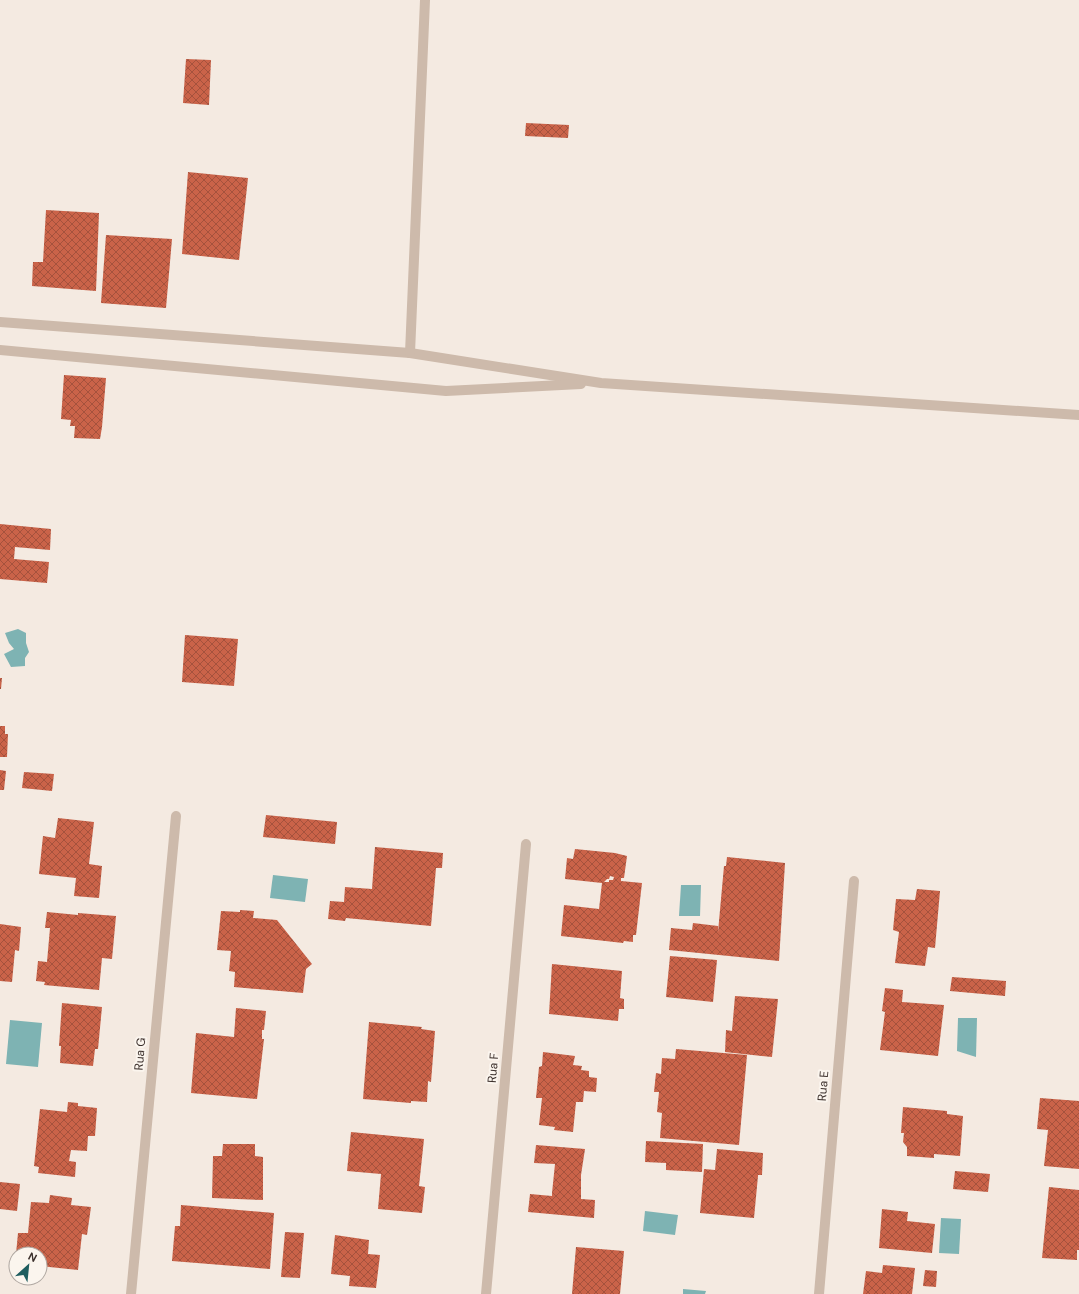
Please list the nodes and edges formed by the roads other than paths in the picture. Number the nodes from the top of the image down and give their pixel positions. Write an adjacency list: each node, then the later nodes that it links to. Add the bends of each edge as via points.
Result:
1 (425, 0): 4 (street)
2 (0, 322): 4 (street)
3 (0, 350): 5 (street, via 446,391)
4 (410, 353): 5 (street)
5 (601, 383): 6 (street)
6 (1079, 415)
7 (176, 816): 10 (street, Rua G)
8 (526, 844): 11 (street, Rua F)
9 (854, 881): 12 (street, Rua E)
10 (131, 1294)
11 (486, 1294)
12 (818, 1294)

